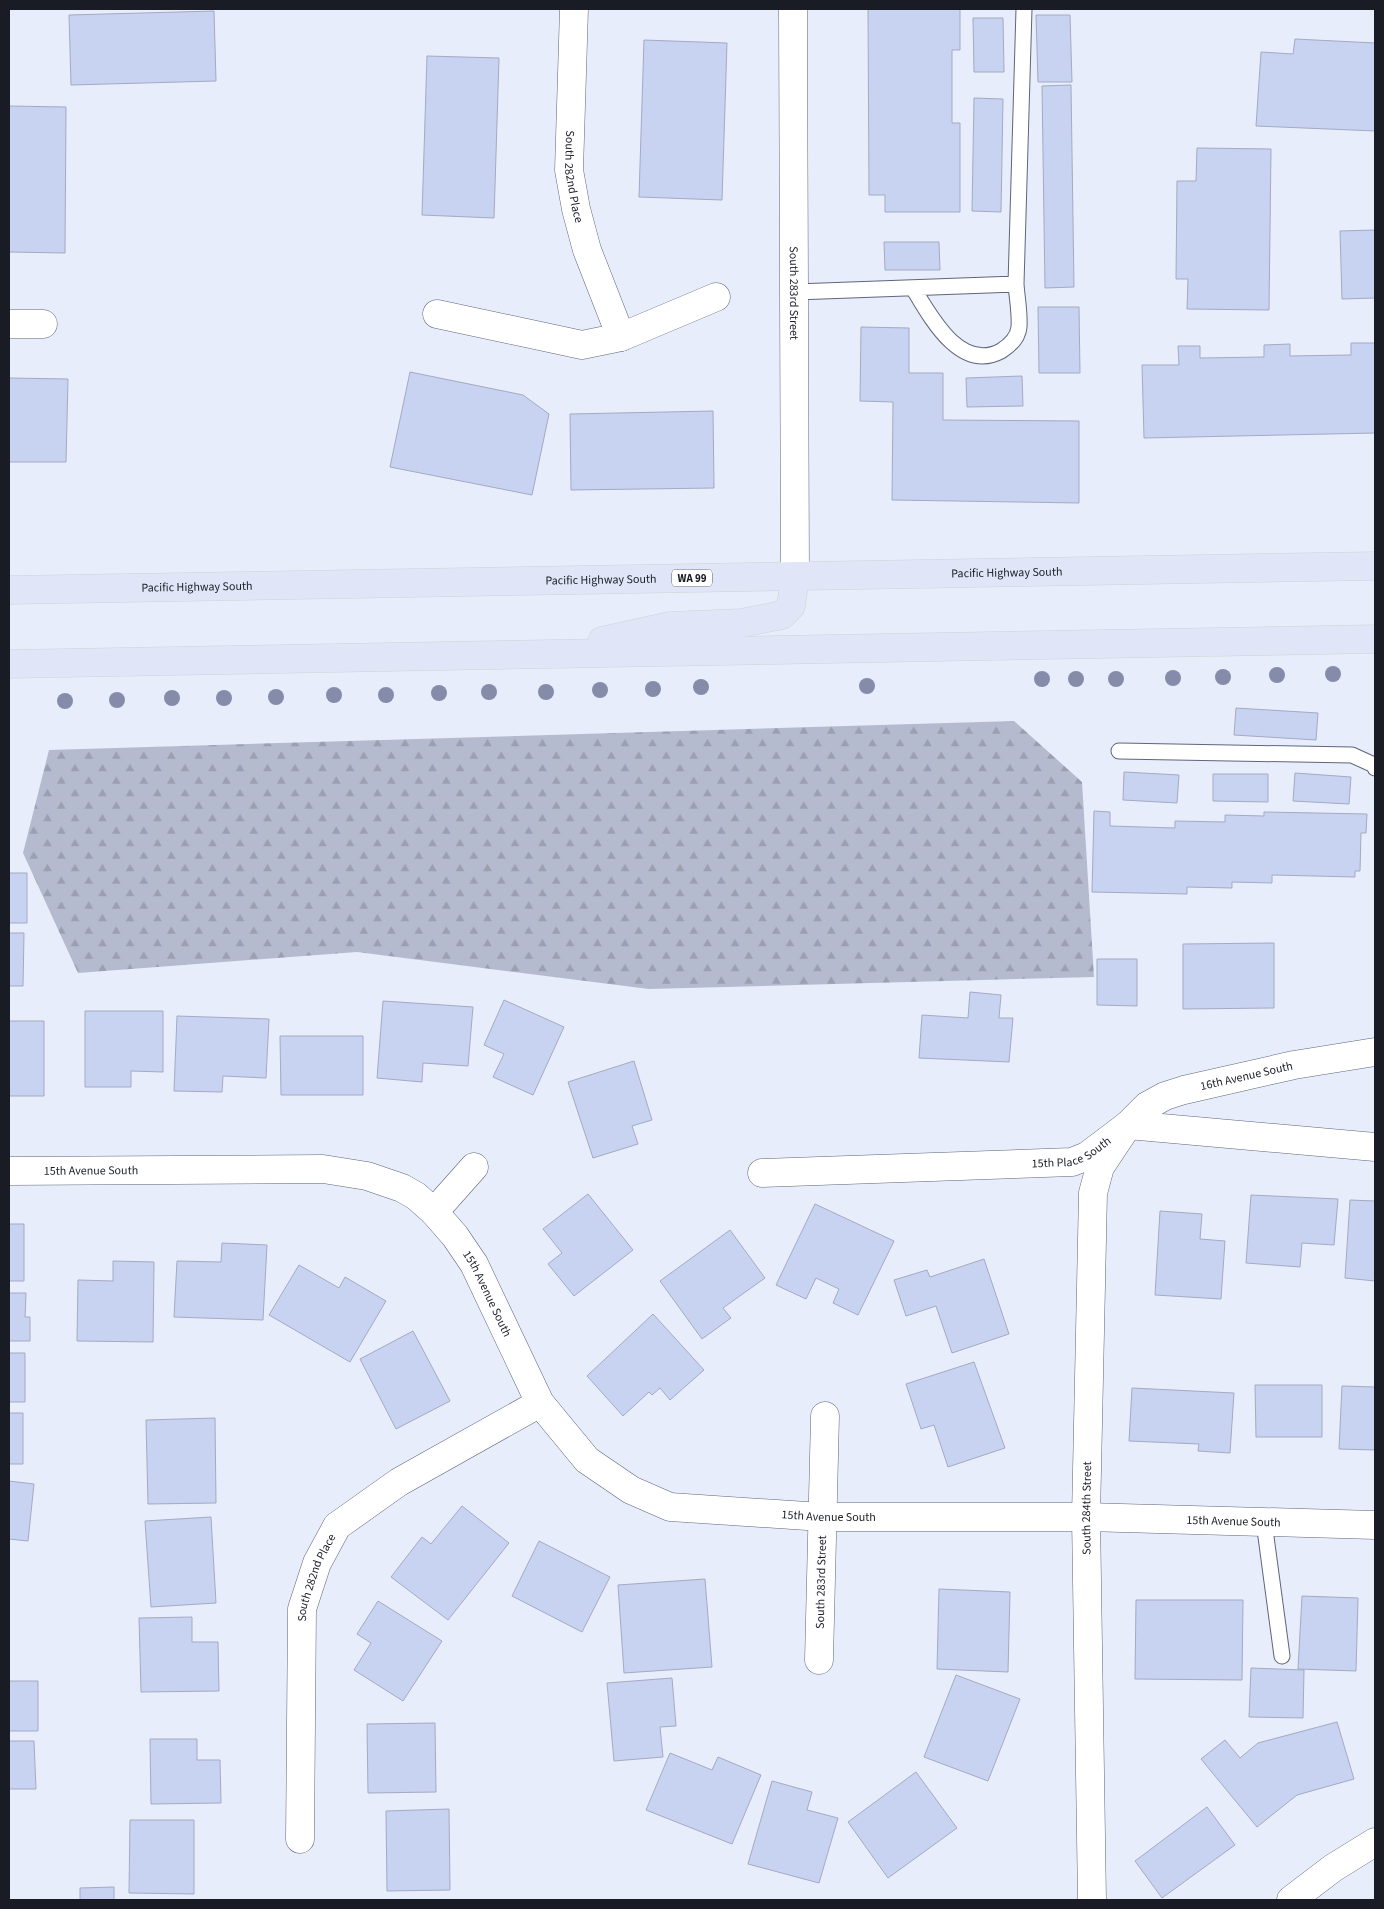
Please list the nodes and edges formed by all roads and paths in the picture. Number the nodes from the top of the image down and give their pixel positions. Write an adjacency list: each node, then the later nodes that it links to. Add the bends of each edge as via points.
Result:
1 (574, 9): 11 (street, South 282nd Place, via 569,170 587,250)
2 (793, 9): 6 (street, South 283rd Street)
3 (1024, 9): 4 (lane)
4 (1016, 284): 5 (lane); 5 (lane, via 1019,329 1010,345 992,356 968,354 952,342 936,325)
5 (913, 288): 6 (lane)
6 (795, 292): 13 (street, South 283rd Street)
7 (716, 297): 11 (street)
8 (437, 314): 11 (street, via 582,345)
9 (9, 324): 10 (street)
10 (43, 324)
11 (621, 337)
12 (1375, 566): 13 (main road, Pacific Highway South / WA 99)
13 (795, 576): 14 (main road, Pacific Highway South / WA 99); 16 (main road, via 791,606 782,615 741,623 670,626)
14 (9, 590)
15 (1375, 639): 16 (main road)
16 (539, 654): 17 (main road)
17 (9, 664)
18 (1119, 752): 19 (lane, via 1352,755)
19 (1375, 768)
20 (1375, 1052): 21 (street, 16th Avenue South, via 1184,1090 1147,1106)
21 (1128, 1125): 22 (street); 25 (street, 15th Place South, via 1087,1156 1072,1162); 30 (street, South 284th Street, via 1100,1167 1093,1193)
22 (1375, 1147)
23 (474, 1167): 26 (street)
24 (9, 1172): 26 (street, 15th Avenue South, via 323,1169 367,1176 402,1188)
25 (762, 1173)
26 (434, 1212): 27 (street, 15th Avenue South, via 474,1264)
27 (540, 1403): 29 (street, 15th Avenue South, via 587,1460 650,1500 670,1507); 35 (street, South 282nd Place, via 400,1482 336,1526 317,1563 302,1609)
28 (825, 1416): 29 (street, South 283rd Street)
29 (822, 1517): 30 (street, 15th Avenue South); 34 (street, South 283rd Street)
30 (1086, 1517): 31 (street, 15th Avenue South); 37 (street, South 284th Street)
31 (1264, 1522): 32 (street, 15th Avenue South); 33 (lane)
32 (1375, 1525)
33 (1282, 1656)
34 (819, 1660)
35 (300, 1838)
36 (1375, 1842): 38 (street)
37 (1092, 1900)
38 (1291, 1900)

